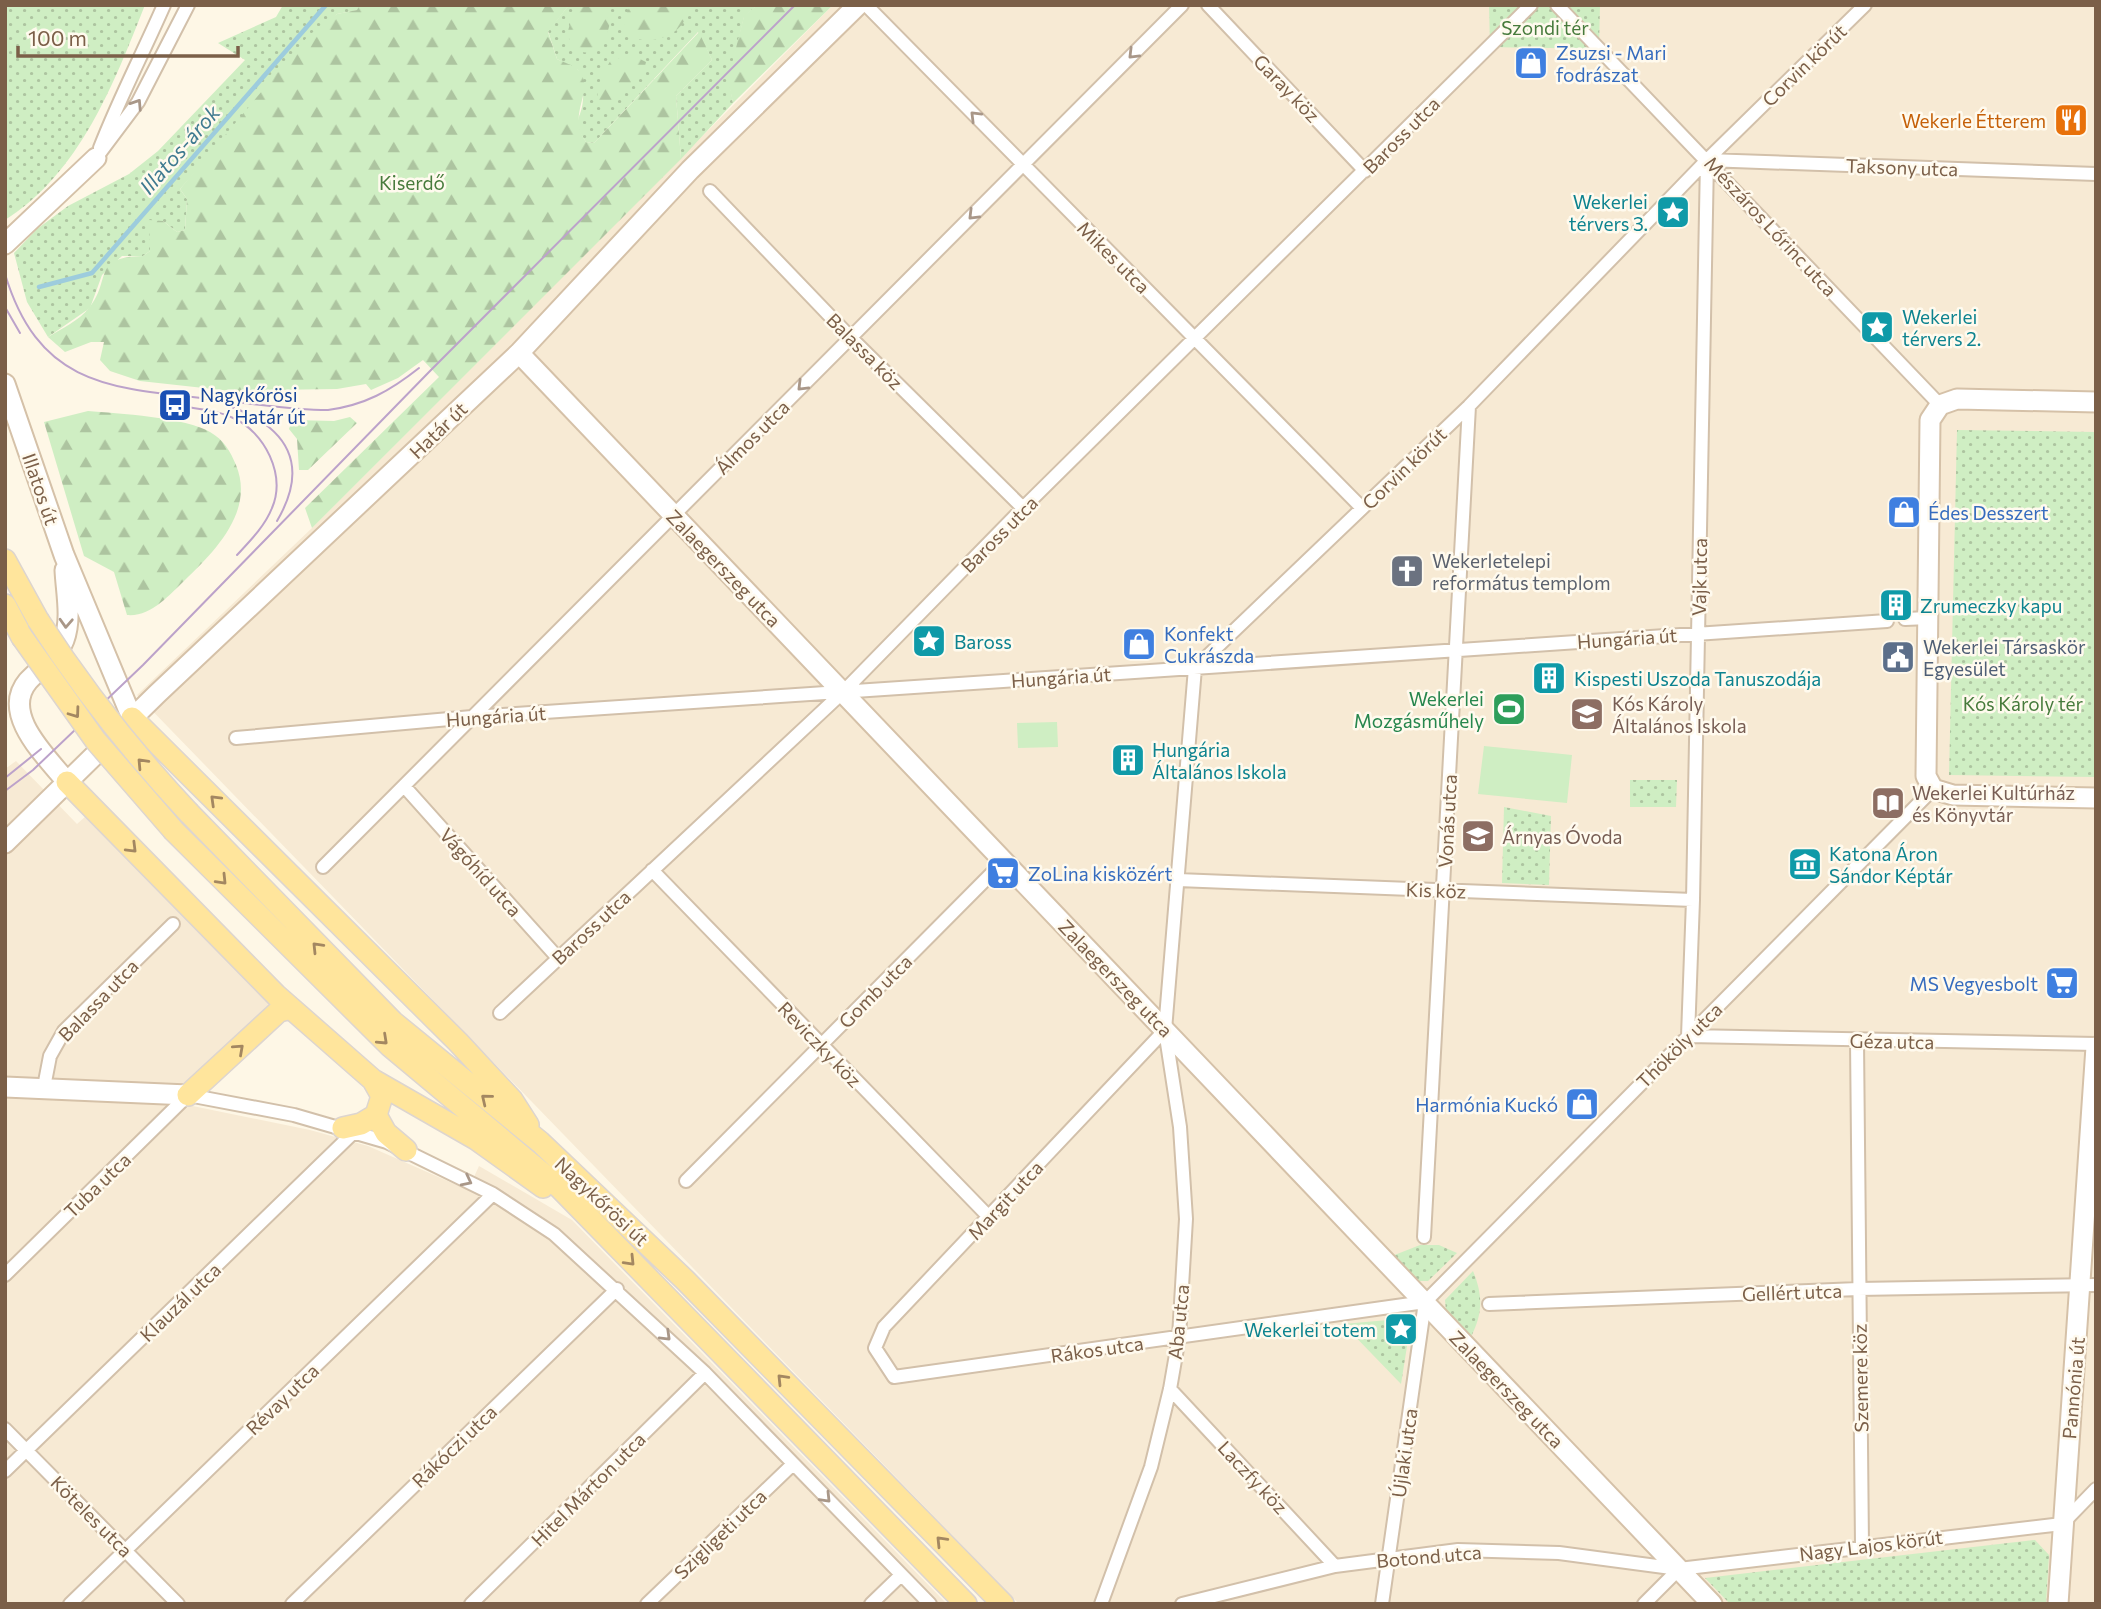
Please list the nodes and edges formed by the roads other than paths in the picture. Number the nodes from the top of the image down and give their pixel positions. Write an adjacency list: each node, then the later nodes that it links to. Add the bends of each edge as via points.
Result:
1 (164, 5): 10 (street, via 121,91)
2 (188, 5): 10 (street, one-way to 2, via 138,102)
3 (858, 5): 19 (street, Határ út, via 690,170)
4 (866, 5): 12 (street, Mikes utca, one-way to 4)
5 (1182, 5): 12 (street, Álmos utca, one-way to 12)
6 (1208, 5): 13 (street, Garay köz)
7 (1531, 5): 13 (street, Baross utca)
8 (1557, 5): 11 (street, Mészáros Lőrinc utca)
9 (1865, 5): 11 (street, Corvin körút)
10 (96, 158): 16 (street)
11 (1707, 160): 14 (street, Taksony utca); 23 (street, Mészáros Lőrinc utca); 24 (street, Corvin körút); 34 (street, Vajk utca)
12 (1023, 164): 17 (street, Álmos utca, one-way to 17); 18 (street, Mikes utca)
13 (1365, 171): 18 (street, Baross utca)
14 (2096, 174)
15 (710, 191): 17 (street, Balassa köz)
16 (5, 244)
17 (851, 338): 25 (street, Balassa köz); 27 (street, Álmos utca, one-way to 27)
18 (1196, 340): 25 (street, Baross utca); 26 (street, Mikes utca)
19 (519, 353): 27 (street, Zalaegerszeg utca); 39 (street, Határ út)
20 (5, 384): 21 (street, Illatos út)
21 (8, 401): 28 (street, Illatos út)
22 (2096, 402): 23 (street, via 1957,399)
23 (1940, 405): 31 (street, via 1930,420)
24 (1469, 406): 26 (street, Corvin körút); 35 (street, Vonás utca)
25 (1023, 508): 37 (street, Baross utca)
26 (1362, 508): 36 (street, Corvin körút)
27 (674, 515): 37 (street, Zalaegerszeg utca); 38 (street, Álmos utca)
28 (64, 555): 39 (street, Illatos út); 41 (street, Illatos út, one-way to 41, via 68,623 64,640 54,658 23,687 18,704 25,729)
29 (5, 560): 67 (main road, Nagykőrösi út, one-way to 29, bridge, via 393,1022 127,747 73,674)
30 (5, 605): 71 (main road, Nagykőrösi út, one-way to 71, bridge, via 22,637 96,741 174,831 390,1046 531,1161)
31 (1929, 618): 32 (street); 43 (street, via 1926,776)
32 (1905, 620)
33 (1887, 621): 34 (street, Hungária út)
34 (1698, 634): 35 (street, Hungária út); 51 (street, Vajk utca)
35 (1456, 650): 36 (street, Hungária út); 50 (street, Vonás utca)
36 (1195, 668): 37 (street, Hungária út); 49 (street)
37 (843, 692): 38 (street, Hungária út); 46 (street, Zalaegerszeg utca); 48 (street, Baross utca)
38 (472, 717): 40 (street, Hungária út); 42 (street, Álmos utca)
39 (132, 718): 41 (street, Határ út); 67 (main road, one-way to 39, via 512,1100 467,1052)
40 (236, 738)
41 (67, 782): 45 (street, Határ út); 54 (main road, one-way to 54)
42 (404, 786): 47 (street, Álmos utca); 53 (street, Vágóhíd utca)
43 (1933, 789): 44 (street, via 1953,795); 57 (street, Thököly utca)
44 (2096, 798)
45 (5, 844)
46 (1004, 861): 56 (street, Zalaegerszeg utca); 59 (street, Gomb utca)
47 (323, 867)
48 (652, 870): 53 (street, Baross utca); 59 (street, Reviczky köz)
49 (1178, 880): 50 (street, Kis köz); 56 (street)
50 (1443, 891): 51 (street, Kis köz); 73 (street, Vonás utca)
51 (1693, 900): 57 (street, Vajk utca)
52 (173, 924): 63 (street, Balassa utca, via 64,1031 50,1056)
53 (558, 958): 55 (street, Baross utca)
54 (291, 1008): 61 (main road); 64 (main road, one-way to 54, via 279,1011)
55 (500, 1013)
56 (1165, 1030): 72 (street, Margit utca); 78 (street, Zalaegerszeg utca); 80 (street, Aba utca, via 1180,1127 1186,1219)
57 (1688, 1036): 58 (street, Géza utca); 78 (street, Thököly utca)
58 (1857, 1041): 60 (street, Géza utca); 76 (street, Szemere köz)
59 (822, 1045): 69 (street, Gomb utca); 72 (street, Reviczky köz)
60 (2096, 1045): 77 (street, Pannónia út)
61 (373, 1080): 65 (main road, via 382,1096); 71 (main road, via 476,1139)
62 (5, 1087): 63 (street)
63 (44, 1087): 64 (street)
64 (188, 1094): 66 (street); 74 (street, Tuba utca)
65 (376, 1115): 66 (main road); 68 (main road, via 386,1133)
66 (349, 1130): 68 (street); 85 (street, Klauzál utca)
67 (540, 1142): 104 (main road, Nagykőrösi út, one-way to 67, via 685,1280)
68 (406, 1150): 70 (street, one-way to 70)
69 (685, 1181)
70 (493, 1194): 75 (street, via 554,1234); 91 (street, Révay utca)
71 (583, 1212): 103 (main road, Nagykőrösi út, one-way to 103)
72 (989, 1217): 82 (street, Margit utca, via 884,1327 875,1348)
73 (1424, 1237)
74 (5, 1275)
75 (617, 1289): 81 (street, one-way to 81); 98 (street, Rákóczi utca)
76 (1858, 1289): 77 (street, Gellért utca); 79 (street, Gellért utca); 90 (street, Szemere köz)
77 (2091, 1290): 89 (street, Pannónia út)
78 (1425, 1302): 80 (street, Rákos utca); 92 (street, Újlaki utca); 94 (street, Zalaegerszeg utca)
79 (1489, 1304)
80 (1179, 1337): 82 (street, Rákos utca); 83 (street, Aba utca)
81 (705, 1373): 86 (street); 99 (street, Hitel Márton utca)
82 (894, 1377)
83 (1170, 1389): 93 (street, Laczfy köz); 105 (street, Aba utca, via 1151,1467)
84 (5, 1429): 85 (street, Köteles utca)
85 (27, 1450): 87 (street, Klauzál utca); 91 (street, Köteles utca)
86 (793, 1464): 95 (street, one-way to 95); 100 (street, Szigligeti utca)
87 (5, 1471)
88 (2096, 1489): 89 (street)
89 (2062, 1524): 90 (street, Nagy Lajos körút); 110 (street, Pannónia út)
90 (1862, 1546): 94 (street, Nagy Lajos körút)
91 (126, 1550): 96 (street, Révay utca); 97 (street, Köteles utca)
92 (1389, 1558): 93 (street, Botond utca); 94 (street, Botond utca, via 1458,1550 1559,1553); 107 (street, Újlaki utca)
93 (1335, 1566): 106 (street, Botond utca)
94 (1679, 1569): 108 (street); 109 (street, Zalaegerszeg utca)
95 (901, 1575): 101 (street); 102 (street)
96 (69, 1604)
97 (178, 1604)
98 (292, 1604)
99 (471, 1604)
100 (647, 1604)
101 (871, 1604)
102 (929, 1604)
103 (966, 1604)
104 (1003, 1604)
105 (1101, 1604)
106 (1182, 1604)
107 (1382, 1604)
108 (1644, 1604)
109 (1712, 1604)
110 (2058, 1604)

